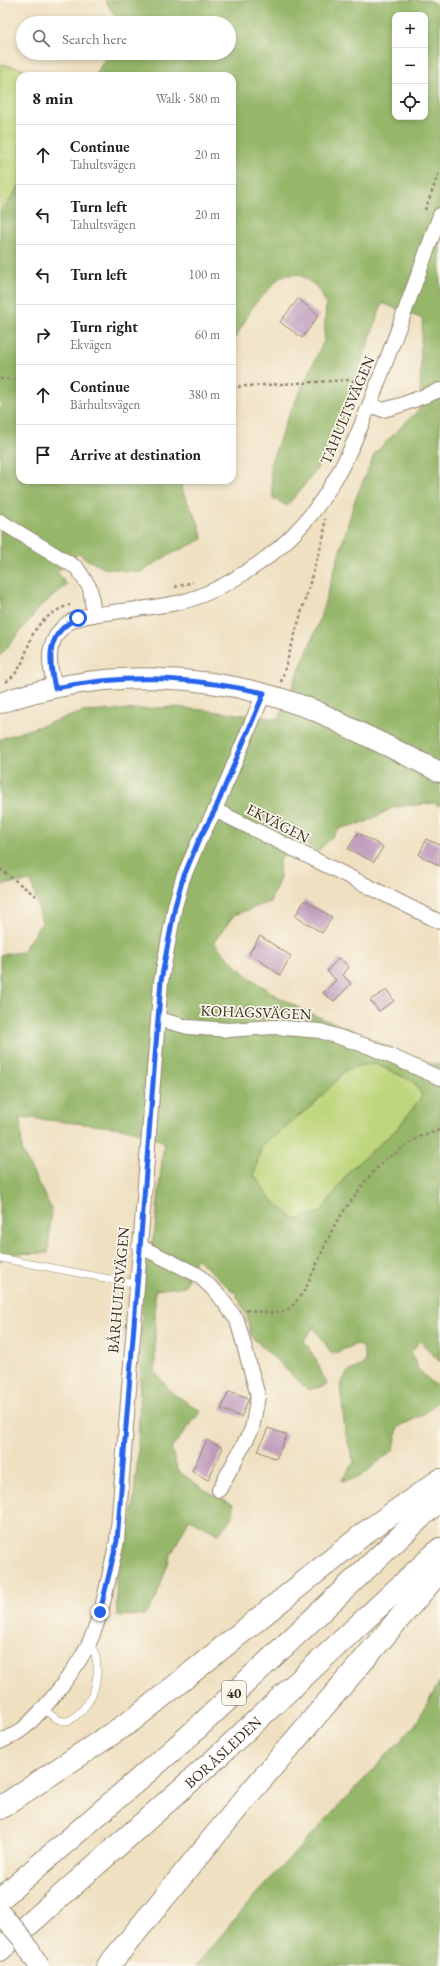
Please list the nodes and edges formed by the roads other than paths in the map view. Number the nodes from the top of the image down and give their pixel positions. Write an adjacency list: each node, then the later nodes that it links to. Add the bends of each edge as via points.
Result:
1 (440, 215): 3 (street, TAHULTSVÄGEN)
2 (440, 390): 3 (street, via 383,410)
3 (370, 405): 5 (street, TAHULTSVÄGEN, via 345,464 321,501 287,541 265,559 236,578 182,602)
4 (0, 521): 5 (street, via 77,568 90,588)
5 (93, 608): 6 (street, TAHULTSVÄGEN, via 70,622 55,638 50,660)
6 (55, 688): 7 (street, via 130,678 170,678 227,685); 8 (street)
7 (270, 695): 9 (street, via 308,707); 10 (street)
8 (0, 703)
9 (440, 772)
10 (215, 810): 11 (street, EKVÄGEN); 12 (street, BÅRHULTSVÄGEN, via 183,878 175,906 161,981)
11 (440, 922)
12 (158, 1019): 13 (street, KOHAGSVÄGEN, via 188,1027 229,1030 273,1027 320,1031 370,1047); 14 (street, BÅRHULTSVÄGEN)
13 (440, 1078)
14 (139, 1246): 16 (street, BÅRHULTSVÄGEN); 18 (street, via 198,1275 237,1320 258,1396 252,1429)
15 (0, 1258): 16 (lane)
16 (136, 1284): 22 (street, BÅRHULTSVÄGEN, via 117,1541 100,1612)
17 (440, 1480): 25 (highway, via 366,1532 134,1719)
18 (219, 1490)
19 (440, 1498): 26 (highway, 40, via 190,1735)
20 (440, 1549): 28 (highway, BORÅSLEDEN / 40, via 213,1761)
21 (440, 1570): 30 (highway, via 249,1794)
22 (89, 1642): 23 (street, BÅRHULTSVÄGEN, via 66,1679); 23 (lane, via 96,1652 97,1678 90,1702 67,1721 56,1718)
23 (43, 1708): 24 (street, BÅRHULTSVÄGEN, via 23,1729)
24 (0, 1742)
25 (0, 1808)
26 (0, 1899)
27 (0, 1913): 29 (street, bridge, via 22,1938)
28 (0, 1950)
29 (39, 1966)
30 (108, 1966)

